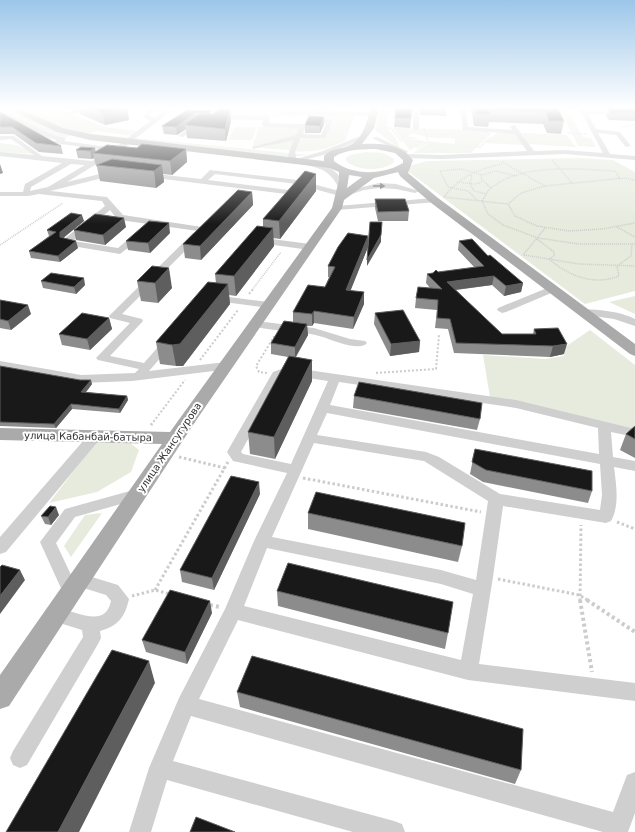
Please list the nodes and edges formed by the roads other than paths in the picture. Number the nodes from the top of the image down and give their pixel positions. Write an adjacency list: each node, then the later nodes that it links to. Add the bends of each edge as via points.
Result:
1 (26, 146): 16 (street)
2 (86, 146): 15 (street)
3 (124, 146): 15 (street)
4 (167, 146): 23 (main road)
5 (262, 146): 13 (street)
6 (295, 146): 23 (street, via 292,152)
7 (342, 146): 23 (street, via 325,153)
8 (382, 146): 14 (main road)
9 (391, 146): 21 (street)
10 (527, 146): 18 (street)
11 (602, 146): 19 (street)
12 (354, 147): 14 (main road); 20 (main road, via 339,150)
13 (254, 148)
14 (386, 148): 24 (main road)
15 (117, 150): 26 (street)
16 (38, 153): 17 (street); 25 (street)
17 (0, 154)
18 (532, 154): 19 (street, via 565,152); 21 (street)
19 (607, 155): 22 (street)
20 (329, 156): 23 (main road); 27 (main road)
21 (428, 157): 24 (street); 32 (street, via 410,164 405,169)
22 (635, 158)
23 (295, 159): 27 (main road); 44 (street, via 323,166 338,176)
24 (406, 160): 31 (main road, via 394,171); 32 (main road, via 403,174)
25 (70, 161): 26 (street); 43 (street, via 28,186)
26 (95, 164): 33 (street)
27 (332, 165): 28 (main road)
28 (344, 171): 31 (main road); 44 (main road, улица Жансугурова)
29 (123, 173): 34 (street, via 115,172)
30 (138, 174): 36 (street)
31 (373, 174): 39 (main road); 44 (main road, улица Жансугурова)
32 (406, 177): 46 (main road)
33 (71, 178): 34 (street); 38 (street)
34 (86, 180): 38 (street)
35 (305, 181): 36 (street, via 213,172); 41 (street); 44 (street)
36 (202, 182): 37 (street)
37 (244, 187): 41 (street); 45 (street)
38 (51, 190): 40 (street)
39 (415, 191): 44 (street, one-way to 39, via 373,185 396,186); 46 (main road)
40 (42, 192): 43 (street); 48 (street, via 104,199)
41 (294, 193): 47 (street)
42 (0, 194): 43 (street)
43 (28, 194)
44 (340, 196): 46 (street); 51 (main road, улица Жансугурова)
45 (234, 198)
46 (439, 199): 53 (main road)
47 (284, 205)
48 (110, 206): 49 (street, via 120,217); 49 (street, via 66,242 120,251)
49 (152, 223): 64 (street, via 204,227 114,316 138,321 102,358)
50 (265, 228): 51 (street, via 252,243)
51 (310, 247): 54 (main road, улица Жансугурова)
52 (216, 286): 54 (street, via 204,300)
53 (552, 289): 55 (street); 56 (main road)
54 (269, 305): 58 (main road, улица Жансугурова)
55 (502, 310)
56 (583, 312): 57 (street, via 608,313); 61 (main road)
57 (635, 323)
58 (256, 324): 60 (street, via 314,332); 63 (main road, улица Жансугурова)
59 (177, 332): 64 (street)
60 (361, 343)
61 (635, 351)
62 (0, 365): 65 (street, via 81,378)
63 (226, 366): 65 (street); 73 (main road, улица Жансугурова)
64 (147, 367): 65 (street)
65 (139, 376)
66 (335, 378): 67 (street); 68 (street, via 516,404); 76 (street, via 287,371 277,375 234,452 238,458)
67 (323, 408): 72 (street); 74 (street)
68 (604, 425): 69 (street); 74 (street)
69 (635, 433)
70 (0, 434): 71 (main road, улица Кабанбай-батыра)
71 (95, 436): 73 (main road, улица Кабанбай-батыра, via 142,437); 80 (street)
72 (308, 438): 76 (street); 78 (street, via 426,457 434,460)
73 (170, 446): 77 (main road, улица Жансугурова)
74 (606, 461): 75 (street); 78 (street, via 609,495 606,517)
75 (635, 466)
76 (294, 473): 79 (street)
77 (137, 494): 82 (main road, улица Жансугурова); 82 (street, via 70,513 48,542)
78 (495, 507): 81 (street)
79 (262, 541): 81 (street, via 441,578); 83 (street)
80 (0, 548)
81 (484, 583): 86 (street)
82 (75, 586): 84 (main road, улица Жансугурова); 85 (street, via 112,590 120,599 118,611 112,618)
83 (233, 611): 86 (street); 89 (street)
84 (56, 615): 85 (street); 88 (main road, улица Жансугурова)
85 (91, 625): 90 (street, via 92,638)
86 (468, 671): 87 (street)
87 (635, 692)
88 (0, 697)
89 (186, 706): 91 (street); 93 (street)
90 (20, 758)
91 (160, 768): 94 (street); 95 (street)
92 (635, 783): 93 (street)
93 (617, 829)
94 (140, 832)
95 (394, 832)

